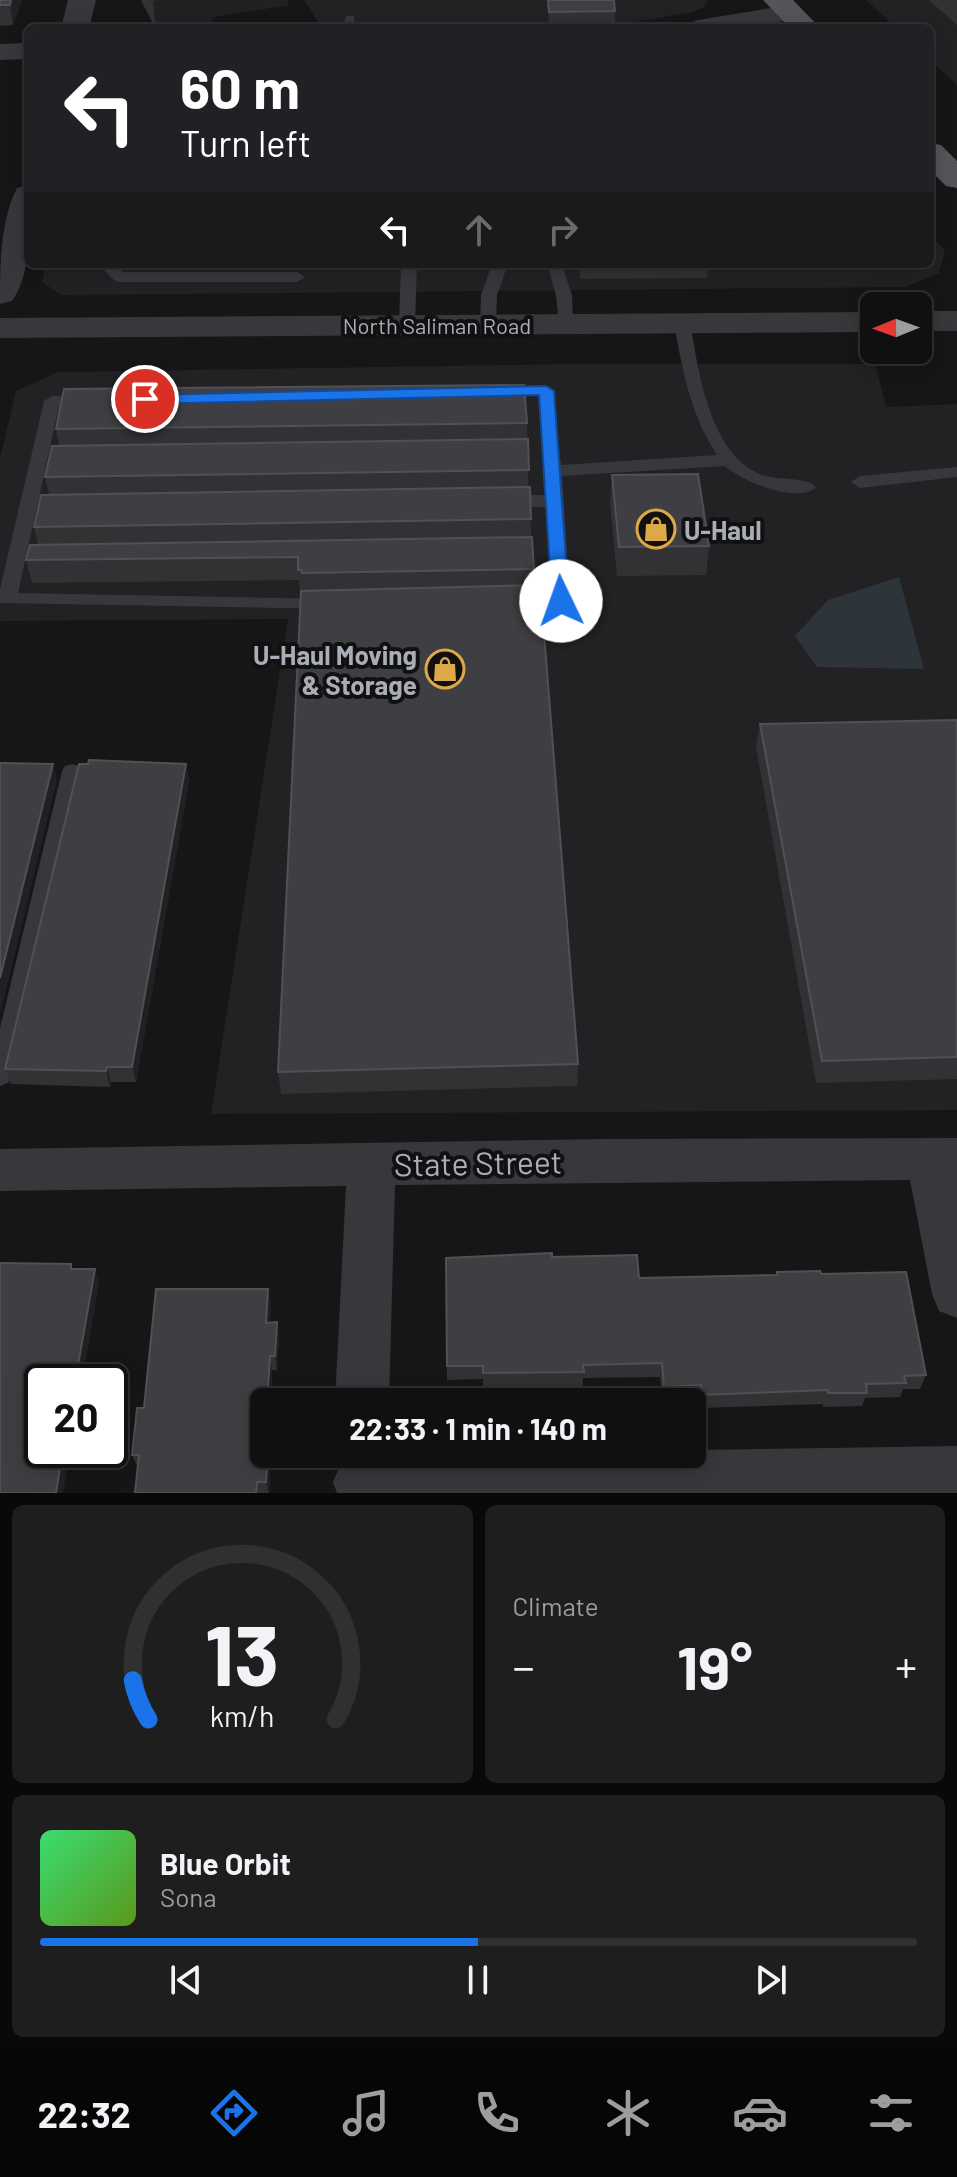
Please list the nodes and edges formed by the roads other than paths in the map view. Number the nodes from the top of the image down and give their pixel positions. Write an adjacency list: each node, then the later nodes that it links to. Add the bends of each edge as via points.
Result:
1 (82, 0): 3 (street)
2 (791, 14): 4 (street)
3 (76, 24)
4 (725, 24)
5 (24, 51): 6 (street)
6 (0, 52)
7 (934, 156): 8 (main road)
8 (957, 179)
9 (24, 210): 15 (street)
10 (110, 268): 14 (lane, via 119,277)
11 (409, 268): 21 (lane)
12 (499, 268): 22 (lane, via 489,295)
13 (555, 268): 20 (lane)
14 (297, 277)
15 (1, 290)
16 (932, 321): 17 (street)
17 (957, 321)
18 (860, 322): 19 (street, North Saliman Road)
19 (682, 323): 20 (street, North Saliman Road); 27 (lane, via 697,390)
20 (567, 324): 22 (street, North Saliman Road)
21 (407, 325): 22 (street, North Saliman Road); 23 (street, North Saliman Road)
22 (488, 325)
23 (0, 328)
24 (483, 392): 26 (lane, via 546,391)
25 (100, 400): 34 (lane, via 52,401 36,509 24,560 7,599)
26 (547, 460): 27 (lane); 31 (lane)
27 (729, 460): 30 (lane, via 760,480)
28 (957, 472): 29 (lane)
29 (860, 482)
30 (807, 487)
31 (555, 501): 32 (lane); 33 (lane, via 550,551 561,601)
32 (491, 502)
33 (484, 603)
34 (347, 605)
35 (72, 771): 36 (lane)
36 (0, 1076)
37 (944, 1159): 38 (street, State Street); 40 (street)
38 (371, 1164): 39 (street, State Street); 41 (street)
39 (0, 1170)
40 (957, 1294)
41 (363, 1388)
42 (957, 1473): 43 (street)
43 (360, 1476)

